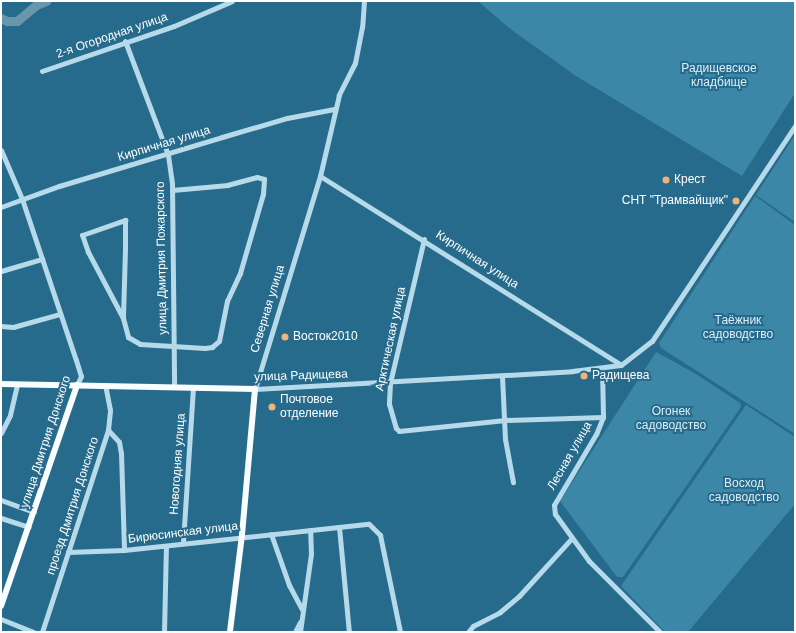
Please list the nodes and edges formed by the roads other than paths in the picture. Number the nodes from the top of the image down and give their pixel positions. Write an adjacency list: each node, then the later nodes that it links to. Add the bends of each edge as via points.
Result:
1 (232, 1): 3 (street, 2-я Огородная улица, via 174,26)
2 (364, 1): 5 (street, Северная улица, via 355,63 338,95)
3 (125, 41): 4 (street, 2-я Огородная улица); 8 (street, улица Дмитрия Пожарского)
4 (42, 71)
5 (334, 109): 8 (street, Кирпичная улица, via 287,118); 9 (street, Северная улица)
6 (795, 126): 20 (street, via 652,341)
7 (1, 150): 11 (street, улица Дмитрия Донского)
8 (168, 155): 10 (street, улица Дмитрия Пожарского); 11 (street, Кирпичная улица)
9 (320, 176): 13 (street, Кирпичная улица); 30 (street, Северная улица)
10 (172, 190): 19 (street, улица Дмитрия Пожарского); 19 (street, via 228,185 257,177 264,179 263,194 240,273 226,301 219,341 212,347)
11 (22, 199): 12 (street, Кирпичная улица); 14 (street, улица Дмитрия Донского)
12 (1, 207)
13 (424, 239): 20 (street, Кирпичная улица); 23 (street, Арктическая улица)
14 (42, 259): 15 (street); 16 (street, улица Дмитрия Донского)
15 (1, 271)
16 (60, 314): 18 (street, via 13,327); 26 (street, улица Дмитрия Донского, via 81,376)
17 (123, 318): 17 (street, via 88,252 82,235 125,220); 19 (street, via 124,327 132,341)
18 (1, 326)
19 (173, 346): 28 (street, улица Дмитрия Пожарского)
20 (621, 365): 21 (street, улица Радищева)
21 (602, 368): 22 (street, улица Радищева); 31 (street, Лесная улица)
22 (502, 376): 23 (street, улица Радищева); 32 (street)
23 (390, 383): 30 (street, улица Радищева); 32 (street, Арктическая улица, via 388,395 392,421 399,430)
24 (1, 384): 25 (main road, улица Радищева)
25 (17, 384): 26 (main road, улица Радищева); 34 (street, via 10,415)
26 (78, 385): 27 (main road, улица Радищева); 37 (main road, улица Дмитрия Донского)
27 (104, 385): 28 (main road, улица Радищева); 33 (street, проезд Дмитрия Донского, via 110,410)
28 (174, 387): 29 (main road, улица Радищева)
29 (193, 388): 30 (main road, улица Радищева); 45 (street, Новогодняя улица)
30 (255, 389): 43 (main road, Северная улица)
31 (603, 417): 32 (street); 44 (street, Лесная улица, via 596,434 554,506 555,514)
32 (505, 420): 35 (street)
33 (108, 430): 47 (street, Бирюсинская улица, via 119,442 121,453); 48 (street, проезд Дмитрия Донского)
34 (1, 433)
35 (513, 482)
36 (1, 500): 37 (street)
37 (34, 512): 39 (main road, улица Дмитрия Донского)
38 (1, 518): 39 (street)
39 (29, 527): 49 (main road, улица Дмитрия Донского)
40 (339, 527): 41 (street, Бирюсинская улица); 59 (street); 60 (street, Бирюсинская улица, via 369,524 380,535)
41 (310, 530): 42 (street, Бирюсинская улица); 50 (street, via 311,554)
42 (272, 534): 43 (street, Бирюсинская улица); 50 (street, via 289,585)
43 (242, 535): 45 (street, Бирюсинская улица); 56 (main road, Северная улица)
44 (571, 539): 61 (street, via 519,596 500,612 473,626); 62 (street, Лесная улица, via 594,566)
45 (183, 542): 46 (street, Бирюсинская улица)
46 (166, 546): 47 (street, Бирюсинская улица); 55 (street)
47 (124, 550): 48 (street)
48 (68, 552): 54 (street, проезд Дмитрия Донского)
49 (1, 606)
50 (302, 609): 52 (street)
51 (1, 619): 53 (street)
52 (301, 621): 57 (street); 58 (street)
53 (34, 632)
54 (42, 632)
55 (164, 632)
56 (230, 632)
57 (295, 632)
58 (300, 632)
59 (349, 632)
60 (400, 632)
61 (468, 632)
62 (660, 632)

